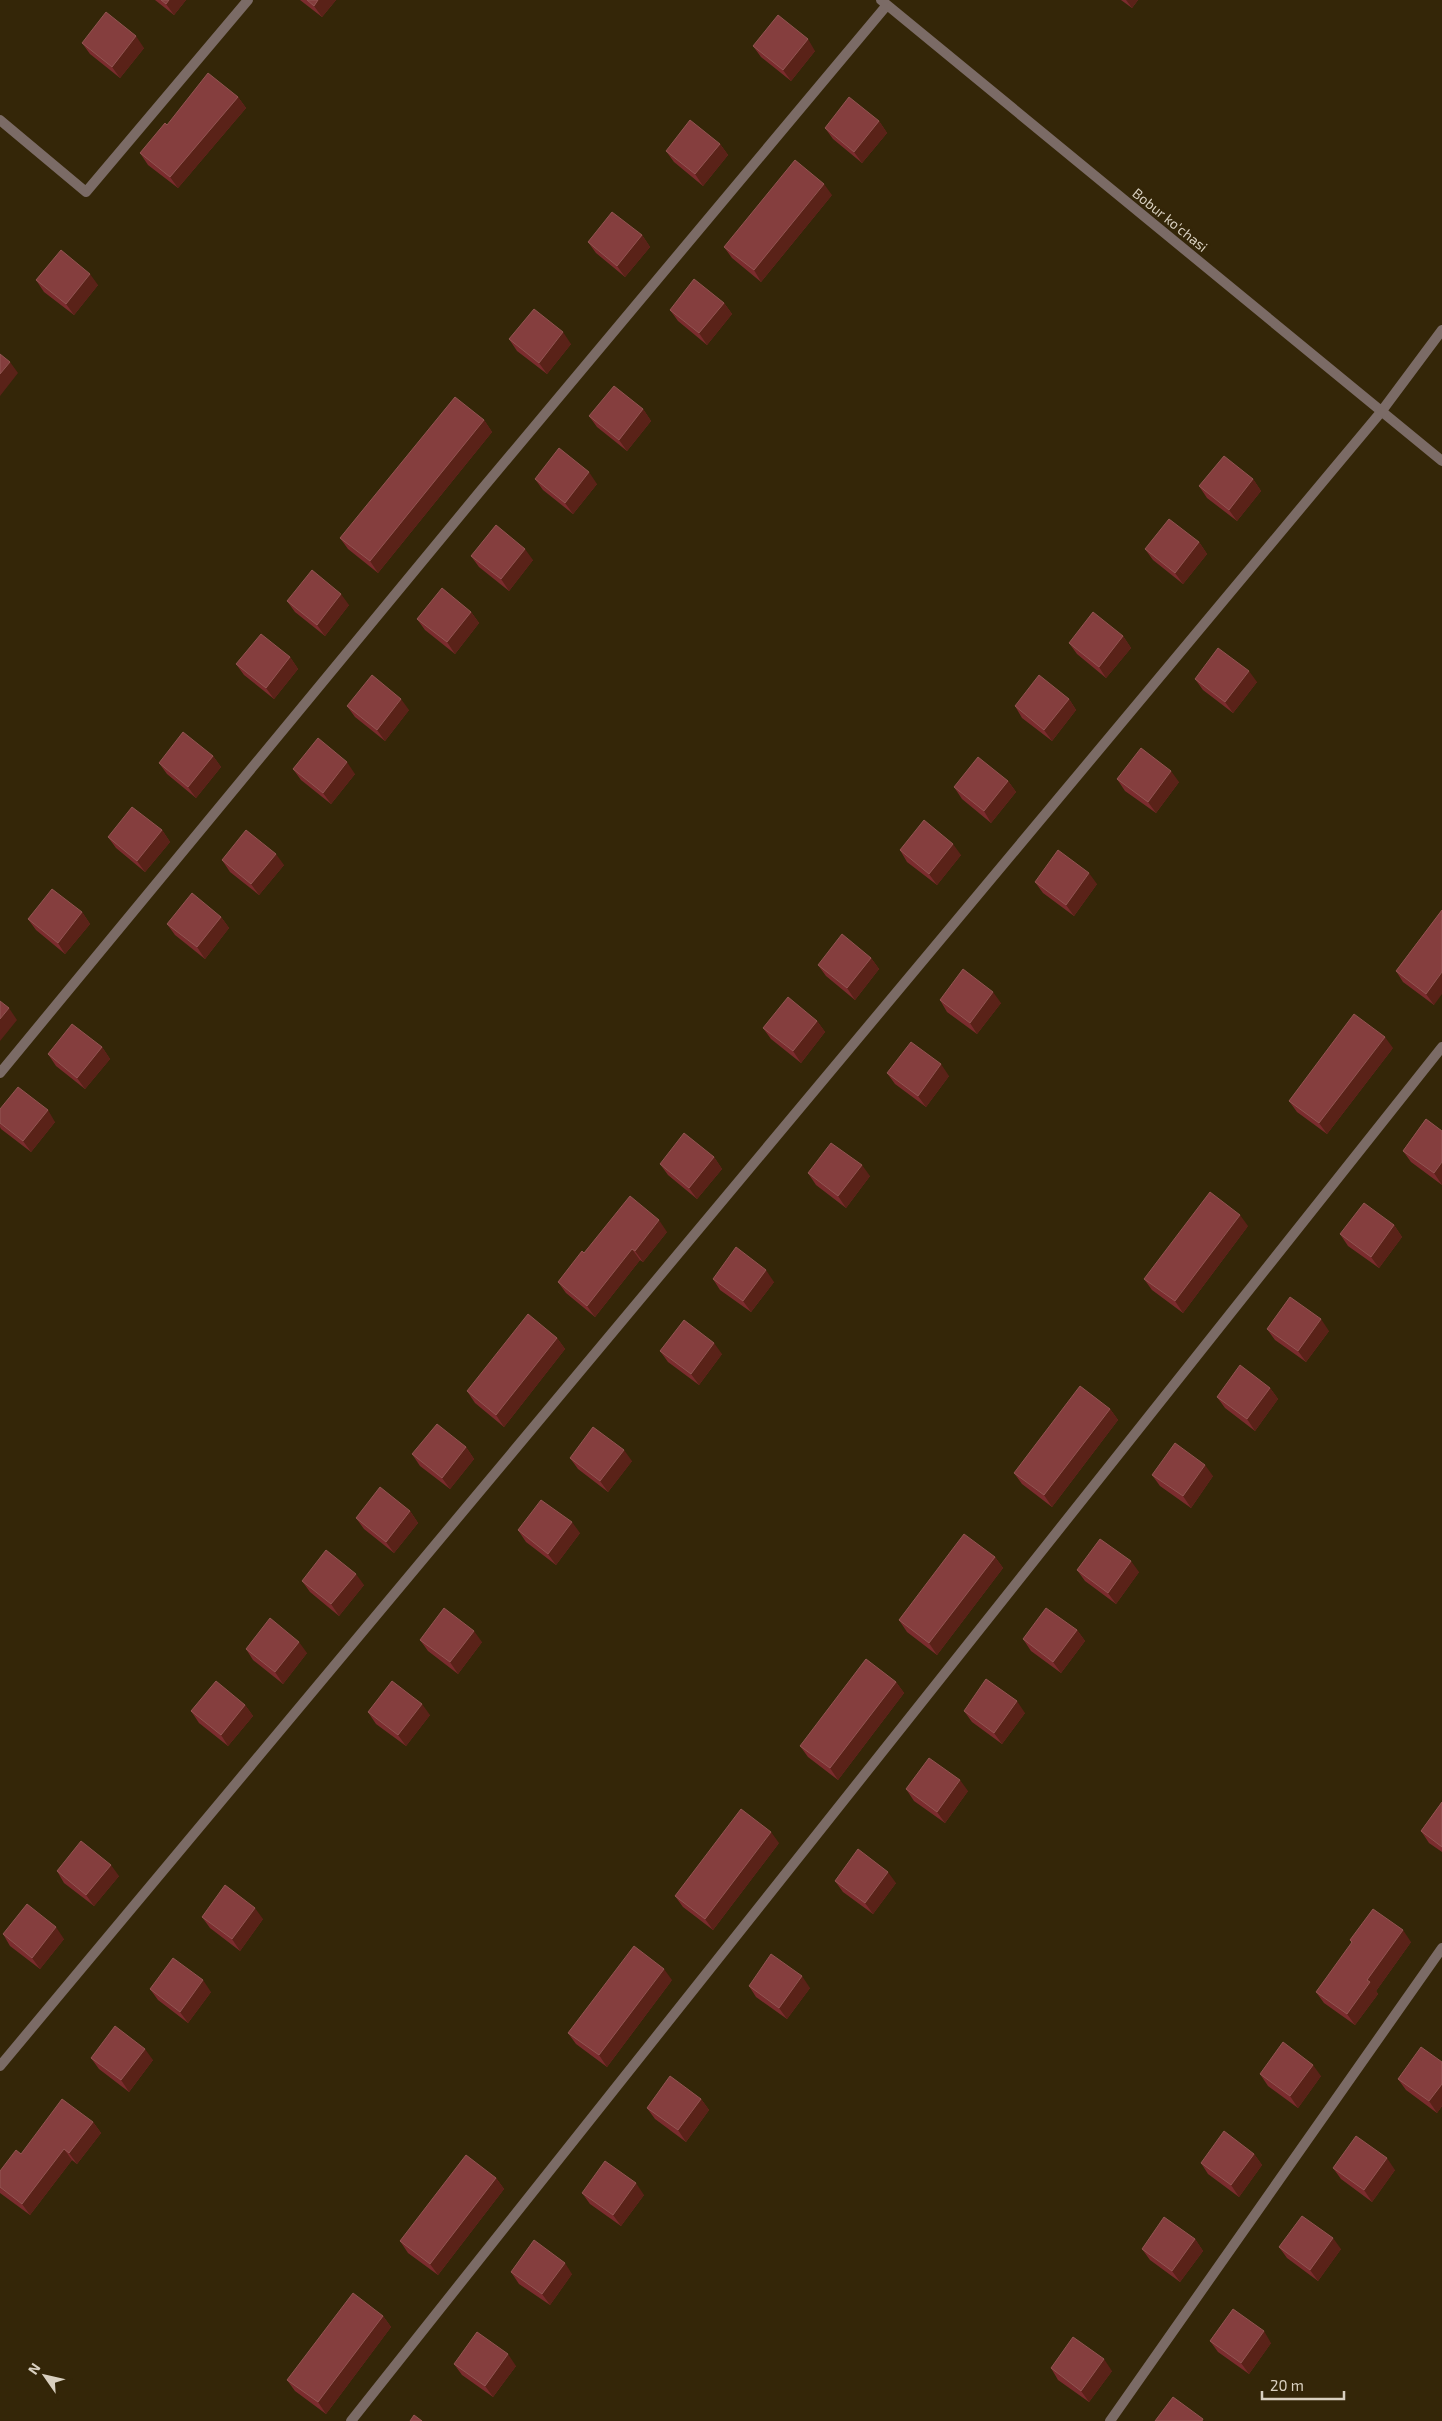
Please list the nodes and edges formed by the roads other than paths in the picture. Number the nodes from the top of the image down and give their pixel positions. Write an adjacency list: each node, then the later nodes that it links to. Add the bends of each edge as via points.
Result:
1 (248, 0): 3 (street, via 86,192)
2 (884, 2): 5 (street, Bobur ko'chasi); 8 (street)
3 (0, 120)
4 (1442, 330): 5 (street)
5 (1381, 412): 6 (street, Bobur ko'chasi); 10 (street)
6 (1442, 462)
7 (1442, 1047): 11 (street)
8 (0, 1073)
9 (1442, 1948): 12 (street)
10 (0, 2066)
11 (351, 2421)
12 (1110, 2421)

